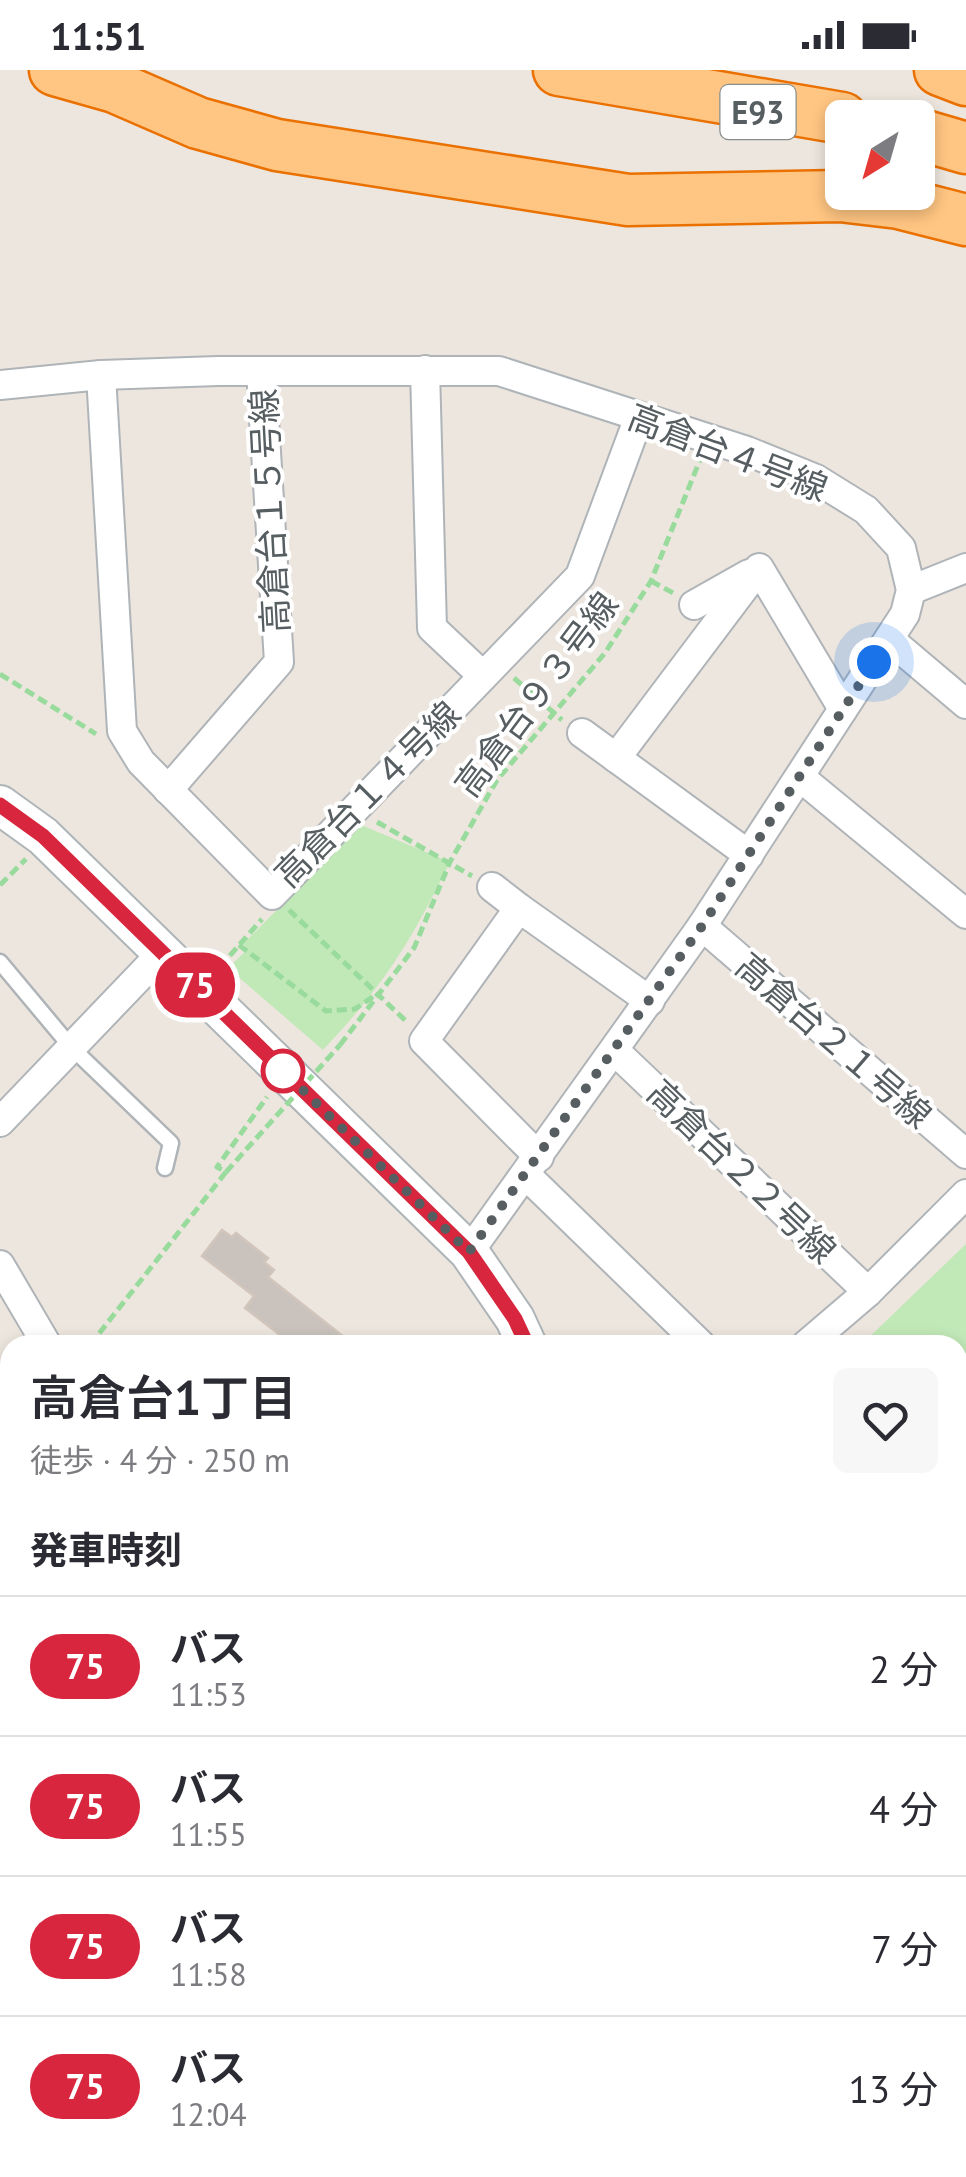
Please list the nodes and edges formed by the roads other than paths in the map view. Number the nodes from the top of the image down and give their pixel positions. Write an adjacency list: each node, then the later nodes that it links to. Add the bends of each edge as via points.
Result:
1 (55, 70): 12 (highway, via 278,146 628,200 840,196)
2 (559, 70): 5 (highway, E93)
3 (940, 70): 4 (highway)
4 (966, 80)
5 (671, 90): 6 (highway, E93); 7 (highway, E93)
6 (825, 115)
7 (825, 136)
8 (935, 139): 9 (highway)
9 (966, 148)
10 (935, 182): 11 (highway)
11 (966, 196)
12 (966, 220)
13 (425, 370): 14 (street, 高倉台４号線); 17 (street, 高倉台４号線, via 499,371); 23 (street, via 432,628)
14 (261, 371): 15 (street, 高倉台４号線); 29 (street, 高倉台１５号線, via 278,662)
15 (101, 375): 16 (street, 高倉台４号線); 29 (street, 高倉台１４号線, via 122,731)
16 (0, 385)
17 (639, 417): 20 (street, 高倉台４号線, via 816,479 866,510 900,548); 23 (street, 高倉台１４号線, via 580,576)
18 (759, 568): 21 (street); 25 (street); 27 (street)
19 (966, 568): 20 (street)
20 (910, 590): 22 (street, via 905,614)
21 (694, 605)
22 (888, 639): 24 (street); 25 (street)
23 (490, 669): 29 (street, 高倉台１４号線, via 272,895)
24 (966, 704)
25 (844, 709): 28 (street)
26 (582, 733): 27 (street)
27 (616, 758): 31 (street)
28 (800, 776): 31 (street); 34 (street)
29 (168, 790)
30 (0, 805): 36 (street, via 43,836)
31 (749, 854): 35 (street)
32 (492, 887): 33 (street)
33 (519, 908): 38 (street); 43 (street, via 424,1041)
34 (966, 914)
35 (702, 926): 38 (street); 42 (street, 高倉台２１号線)
36 (162, 954): 39 (street); 46 (street)
37 (0, 962): 39 (lane)
38 (650, 1001): 40 (street)
39 (72, 1047): 41 (street); 44 (lane, via 171,1144)
40 (615, 1051): 43 (street); 48 (street, 高倉台２２号線)
41 (0, 1122)
42 (966, 1154)
43 (532, 1166): 46 (street); 51 (street)
44 (165, 1168)
45 (966, 1194): 48 (street)
46 (469, 1252): 50 (street)
47 (0, 1265): 49 (street)
48 (868, 1292): 52 (street)
49 (41, 1335)
50 (522, 1335)
51 (692, 1335)
52 (818, 1335)

